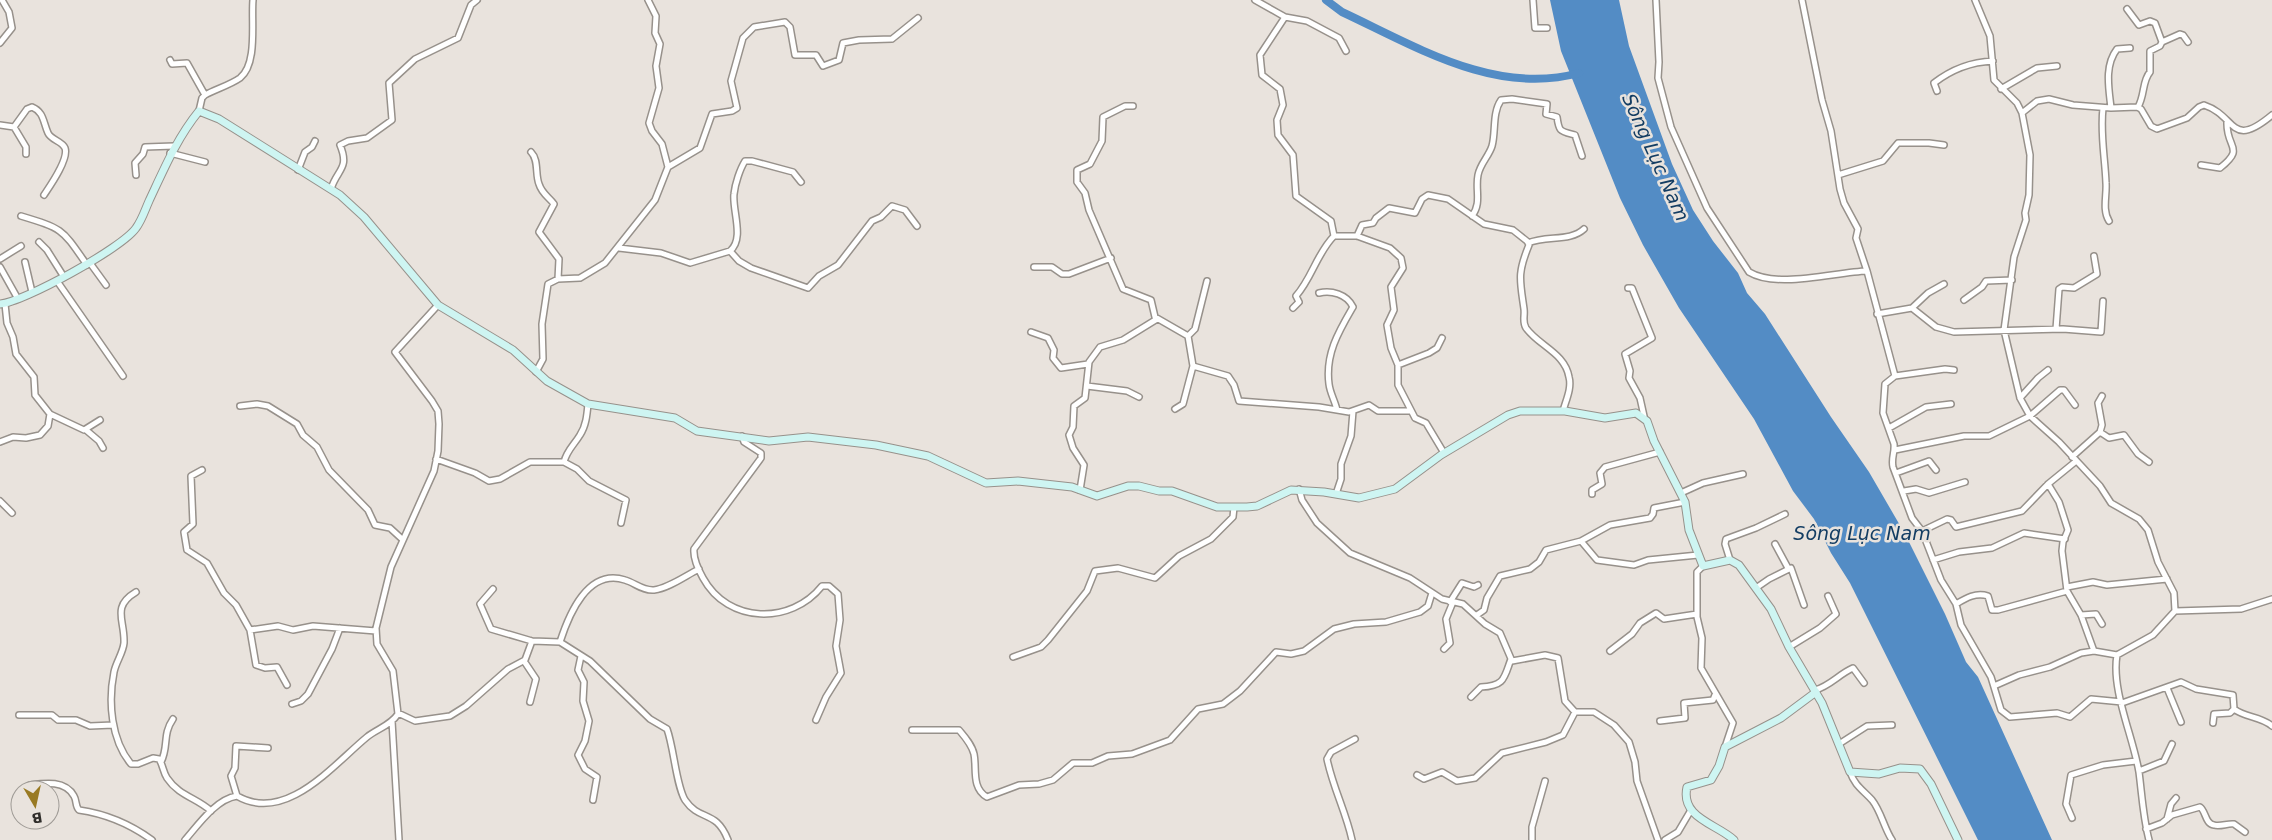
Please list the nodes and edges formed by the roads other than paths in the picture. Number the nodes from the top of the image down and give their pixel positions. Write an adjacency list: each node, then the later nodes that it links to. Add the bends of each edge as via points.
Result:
1 (2, 0): 16 (street, via 9,12 12,28)
2 (253, 0): 24 (street, via 251,58 247,70 239,78)
3 (476, 0): 48 (street, via 470,6 458,38 415,59 392,80 389,86 392,120 367,138 340,145 344,167)
4 (648, 0): 43 (street, via 656,16 655,33 660,44 656,66 659,88 649,123 662,144)
5 (1255, 0): 12 (street)
6 (1532, 0): 13 (street, via 1535,28)
7 (1656, 0): 69 (street, via 1658,78 1671,127 1707,208 1749,272 1774,278)
8 (1802, 0): 46 (street)
9 (1976, 0): 20 (street, via 1988,28)
10 (2128, 9): 14 (street, via 2139,25 2150,21 2155,23)
11 (918, 18): 43 (street, via 892,40 859,40 843,44 839,60 823,66 816,55 795,55 790,27 785,22 751,29 742,38 732,72 736,108 712,114 698,151)
12 (1285, 18): 18 (street, via 1307,21 1339,38); 55 (street, via 1260,55 1262,75 1280,89 1283,105 1277,120 1278,135 1293,155 1296,196 1331,221)
13 (1547, 28)
14 (2162, 42): 15 (street, via 2180,34); 26 (street, via 2150,51 2150,72 2145,78 2144,97)
15 (2188, 42)
16 (0, 43)
17 (2130, 48): 28 (street, via 2117,49 2110,63)
18 (1346, 51)
19 (170, 60): 24 (street, via 171,64 187,63)
20 (1993, 60): 22 (street, via 1994,79); 23 (street, via 1970,62 1947,74 1934,83)
21 (2057, 66): 22 (street, via 2037,68)
22 (2001, 89): 30 (street, via 2017,102)
23 (1936, 91)
24 (205, 95): 29 (street)
25 (1133, 106): 63 (street, via 1125,106 1103,117 1103,137 1098,150 1090,164 1076,172 1088,210)
26 (2138, 107): 28 (street); 32 (street, via 2157,130 2187,118 2201,106 2211,108)
27 (2103, 108): 28 (street); 30 (street, via 2042,99); 52 (street, via 2105,207)
28 (2111, 108)
29 (199, 111): 37 (street); 44 (street, via 214,116)
30 (2022, 113): 72 (street, via 2030,156 2029,195 2026,220 2014,257)
31 (2272, 115): 32 (street, via 2259,126 2246,131 2237,130)
32 (2227, 122): 42 (street, via 2234,156 2220,168)
33 (0, 126): 34 (street)
34 (14, 127): 39 (street, via 26,147); 49 (street, via 27,109 37,109 42,114 48,134 65,148 58,171)
35 (315, 141): 44 (street, via 305,152)
36 (1944, 145): 46 (street, via 1898,143 1883,161)
37 (172, 149): 41 (street); 45 (street, via 145,147 135,163); 66 (street, via 163,175 136,228)
38 (531, 152): 71 (street, via 536,158 539,185 554,204 539,232 559,259)
39 (26, 154)
40 (1582, 156): 51 (street, via 1575,135 1557,126 1557,117 1546,114 1547,104 1501,100 1492,148 1478,173 1478,206)
41 (205, 162)
42 (2202, 165)
43 (668, 167): 60 (street, via 655,200)
44 (298, 170): 48 (street)
45 (136, 175)
46 (1838, 175): 69 (street, via 1844,203 1858,229 1856,238)
47 (801, 182): 61 (street, via 793,172 745,161 735,184 735,244)
48 (331, 189): 83 (street, via 360,212)
49 (44, 195)
50 (21, 216): 66 (street, via 63,232)
51 (1472, 216): 56 (street, via 1448,199 1428,195 1415,212 1389,208 1373,223 1362,225); 58 (street, via 1484,224 1513,230)
52 (2109, 221)
53 (917, 226): 61 (street, via 905,210 892,206 881,217 873,219 836,268 819,276 808,288 751,268 738,261)
54 (1584, 229): 58 (street, via 1565,237 1541,238)
55 (1334, 236): 56 (street); 84 (street, via 1296,296 1299,302)
56 (1357, 236): 94 (street, via 1390,248 1403,262 1391,289 1394,310 1387,325)
57 (39, 242): 70 (street, via 47,250)
58 (1528, 243): 113 (street, via 1519,278 1524,323 1532,334 1555,352 1568,371 1569,391)
59 (21, 246): 64 (street)
60 (619, 248): 61 (street, via 661,253 690,263); 71 (street, via 605,263 584,276 572,280)
61 (730, 251)
62 (2094, 256): 88 (street, via 2097,274 2074,288 2059,289)
63 (1110, 258): 68 (street, via 1069,274 1062,274 1055,268); 87 (street, via 1123,289 1152,302)
64 (0, 259)
65 (25, 262): 77 (street)
66 (88, 264): 70 (street); 75 (street)
67 (0, 267): 79 (street)
68 (1034, 267)
69 (1867, 270): 86 (street)
70 (61, 279): 77 (street); 99 (street)
71 (558, 279): 98 (street, via 548,284 542,324 543,359)
72 (2012, 280): 80 (street, via 1986,280); 89 (street)
73 (1208, 281): 91 (street, via 1195,329)
74 (1944, 284): 85 (street)
75 (106, 285)
76 (1628, 288): 115 (street, via 1632,288 1637,298 1652,338 1625,354 1629,378 1640,398)
77 (32, 292): 79 (street)
78 (1319, 293): 110 (street, via 1336,292 1353,307 1329,358 1329,384)
79 (18, 299): 82 (street)
80 (1964, 300)
81 (2103, 301): 88 (street, via 2101,332)
82 (2, 304): 114 (street, via 16,354 34,377 35,395)
83 (438, 305): 98 (street, via 513,350); 127 (street, via 395,352 438,411)
84 (1293, 308)
85 (1912, 308): 86 (street); 89 (street, via 1944,331)
86 (1878, 314): 100 (street)
87 (1157, 319): 91 (street); 93 (street, via 1123,340 1102,345)
88 (2056, 329): 89 (street)
89 (2004, 330): 104 (street)
90 (1031, 332): 93 (street, via 1048,338 1054,350 1053,358 1061,368)
91 (1188, 336): 95 (street)
92 (1442, 338): 94 (street, via 1430,353)
93 (1088, 364): 101 (street)
94 (1398, 365): 112 (street, via 1398,385)
95 (1193, 366): 109 (street, via 1183,404); 110 (street, via 1228,376 1239,402)
96 (1954, 370): 100 (street)
97 (2048, 370): 104 (street)
98 (536, 372): 105 (street)
99 (123, 376)
100 (1895, 376): 118 (street, via 1884,390 1882,408)
101 (1087, 386): 103 (street, via 1127,391); 137 (street, via 1085,400 1074,406 1073,427 1069,435 1074,451 1084,464)
102 (2102, 396): 120 (street, via 2098,403)
103 (1139, 397)
104 (2020, 398): 116 (street)
105 (588, 404): 121 (street, via 675,418 697,430); 129 (street, via 585,425 566,452)
106 (1951, 404): 118 (street, via 1926,407)
107 (2075, 405): 116 (street, via 2064,390 2060,390)
108 (240, 406): 150 (street, via 268,406 297,424 303,435 317,447 329,470 368,510 375,525 390,528)
109 (1175, 409)
110 (1337, 410): 111 (street)
111 (1353, 411): 112 (street, via 1369,406 1378,411); 140 (street, via 1351,436 1341,464)
112 (1411, 411): 126 (street, via 1415,418 1426,423)
113 (1563, 411): 115 (street, via 1603,418 1628,412); 126 (street, via 1517,412)
114 (50, 414): 119 (street); 122 (street, via 48,426 40,435 13,436)
115 (1644, 416): 125 (street)
116 (2030, 416): 124 (street, via 1989,436 1964,436); 128 (street)
117 (100, 420): 119 (street)
118 (1889, 428): 124 (street)
119 (86, 430): 123 (street)
120 (2100, 432): 128 (street); 130 (street, via 2109,438 2124,435 2138,454)
121 (742, 436): 137 (street, via 769,441 815,437 876,445 928,456 986,483 1018,481); 159 (street, via 744,442 760,453 761,458 694,549)
122 (0, 442)
123 (103, 448)
124 (1895, 450): 133 (street, via 1892,458)
125 (1660, 452): 141 (street, via 1605,467 1600,473 1602,484 1592,490); 142 (street)
126 (1444, 453): 140 (street, via 1395,489 1362,498)
127 (436, 459): 129 (street, via 489,481 500,479 530,462); 150 (street, via 429,484)
128 (2074, 460): 136 (street); 160 (street, via 2100,486 2111,503 2139,519 2148,530)
129 (564, 462): 148 (street, via 574,466 589,481 626,500)
130 (2149, 462)
131 (202, 470): 178 (street, via 191,476 193,524 184,532 186,548 190,554 208,563)
132 (1936, 470): 133 (street, via 1929,461)
133 (1896, 473): 139 (street)
134 (1743, 474): 142 (street, via 1703,483)
135 (1965, 482): 139 (street, via 1929,493 1916,489)
136 (2048, 484): 149 (street, via 2019,512 1956,527 1946,519); 151 (street, via 2066,522)
137 (1080, 490): 145 (street, via 1097,496 1128,486 1139,486 1159,491 1172,490 1217,507)
138 (1298, 490): 140 (street); 145 (street, via 1286,491 1252,507); 166 (street, via 1317,523 1350,553 1410,578)
139 (1904, 491): 149 (street, via 1910,513)
140 (1336, 494)
141 (1592, 494)
142 (1681, 494): 144 (street)
143 (0, 501): 146 (street)
144 (1685, 502): 152 (street, via 1654,508 1650,518 1610,525); 154 (street, via 1689,530)
145 (1234, 507): 188 (street, via 1233,517 1210,539 1179,556 1154,578 1118,568 1096,571 1087,591 1048,640 1041,647)
146 (12, 513)
147 (1784, 514): 155 (street, via 1726,540)
148 (621, 523)
149 (1922, 531): 156 (street)
150 (402, 539): 179 (street, via 385,587)
151 (2065, 539): 156 (street, via 2024,533 1992,548 1959,552); 164 (street, via 2062,551)
152 (1581, 541): 154 (street, via 1600,561 1634,565 1648,560); 174 (street, via 1544,551 1530,569 1500,576 1484,610)
153 (1775, 544): 158 (street)
154 (1698, 555): 157 (street)
155 (1730, 560): 157 (street); 162 (street, via 1739,565)
156 (1933, 560): 170 (street)
157 (1703, 566): 173 (street, via 1698,572)
158 (1788, 568): 162 (street); 171 (street, via 1794,571)
159 (699, 569): 181 (street, via 655,590 645,590 622,579 602,580 574,606); 206 (street, via 708,585 726,603 756,614 779,613 798,607 822,586 829,586 838,594 840,620 836,646 840,672)
160 (2167, 579): 164 (street, via 2107,585 2093,582); 172 (street, via 2174,593)
161 (1478, 585): 169 (street, via 1462,583)
162 (1756, 588): 182 (street)
163 (492, 589): 180 (street, via 480,604 490,628)
164 (2067, 589): 170 (street, via 1998,610 1992,610 1988,596 1982,594 1967,597); 175 (street)
165 (136, 592): 211 (street, via 126,599 121,611 124,643 113,681)
166 (1432, 593): 169 (street); 214 (street, via 1428,606 1422,612 1386,622 1340,627 1304,651 1291,654 1276,652 1240,691 1223,704 1198,709 1170,740 1132,754 1108,756 1092,763 1072,763 1056,778 1045,783 1019,785 987,797 979,790 973,752 959,730)
167 (1828, 596): 182 (street, via 1836,614)
168 (2272, 599): 172 (street, via 2241,610)
169 (1451, 602): 174 (street, via 1463,604); 183 (street, via 1446,619 1450,643)
170 (1956, 604): 193 (street, via 1961,626)
171 (1804, 605)
172 (2176, 611): 186 (street, via 2154,635)
173 (1697, 614): 185 (street, via 1664,619 1656,613); 196 (street, via 1702,638 1701,668)
174 (1477, 615): 189 (street, via 1500,633)
175 (2080, 615): 176 (street, via 2096,614); 184 (street)
176 (2102, 624)
177 (340, 628): 178 (street, via 313,626 290,630 278,626); 179 (street); 200 (street, via 308,694)
178 (250, 630): 192 (street, via 256,664 261,668 277,667)
179 (376, 631): 203 (street, via 377,644 394,671)
180 (532, 641): 181 (street); 190 (street)
181 (560, 642): 187 (street)
182 (1789, 647): 195 (street)
183 (1444, 649)
184 (2094, 650): 186 (street); 193 (street)
185 (1610, 651)
186 (2118, 655): 199 (street, via 2116,675)
187 (581, 656): 229 (street, via 578,670 584,682 582,701 589,721 578,755 584,769 597,777); 239 (street, via 650,719 666,729 684,798 695,812 719,822)
188 (1013, 657)
189 (1511, 659): 197 (street, via 1504,678 1493,686 1481,687); 202 (street, via 1517,661 1545,655 1558,658 1565,701)
190 (524, 661): 198 (street, via 536,679); 203 (street, via 508,669 450,716 415,721)
191 (1864, 683): 195 (street, via 1853,668)
192 (287, 685)
193 (1994, 686): 199 (street, via 2002,710 2010,717 2056,712 2070,718 2091,699)
194 (2167, 688): 199 (street); 201 (street, via 2177,682 2231,694 2235,696); 209 (street)
195 (1816, 691): 216 (street); 218 (street, via 1781,718)
196 (1715, 695): 208 (street, via 1713,700 1684,703 1685,718); 218 (street, via 1733,723)
197 (1471, 697)
198 (530, 702)
199 (2122, 702): 220 (street)
200 (292, 704)
201 (2234, 709): 210 (street, via 2230,713 2214,714); 213 (street, via 2244,715 2262,718)
202 (1575, 712): 224 (street, via 1563,735 1502,753 1469,781 1458,782 1442,772 1424,779); 242 (street, via 1594,712 1614,725 1630,742 1637,781)
203 (398, 713): 207 (street)
204 (19, 715): 211 (street, via 49,715 90,726)
205 (173, 719): 221 (street, via 165,733 165,752)
206 (816, 720)
207 (392, 721): 227 (street, via 370,734 296,795 263,804 246,802); 238 (street)
208 (1660, 722)
209 (2181, 722)
210 (2213, 723)
211 (113, 725): 221 (street, via 131,764 153,758)
212 (1892, 725): 216 (street, via 1867,726)
213 (2272, 726)
214 (912, 730)
215 (1355, 739): 240 (street, via 1331,752 1327,760)
216 (1838, 744): 223 (street)
217 (2172, 744): 222 (street, via 2164,761)
218 (1725, 747): 230 (street, via 1711,780 1688,787)
219 (268, 748): 227 (street, via 236,746 235,768 231,776)
220 (2136, 761): 222 (street); 232 (street, via 2102,765 2071,775 2066,804)
221 (161, 762): 231 (street, via 166,777 182,793)
222 (2138, 771): 234 (street)
223 (1850, 772): 245 (street, via 1857,788 1875,806); 246 (street, via 1879,774 1900,768 1920,769 1931,784)
224 (1417, 775)
225 (1545, 781): 241 (street, via 1532,827)
226 (60, 786): 236 (street, via 74,796 79,810 125,823)
227 (237, 796): 231 (street)
228 (2176, 798): 233 (street)
229 (593, 800)
230 (1691, 810): 243 (street, via 1678,832); 244 (street)
231 (211, 811): 237 (street)
232 (2072, 818)
233 (2167, 820): 234 (street); 235 (street, via 2176,813 2202,807 2213,826 2234,824)
234 (2146, 829): 247 (street)
235 (2245, 832)
236 (152, 840)
237 (185, 840)
238 (399, 840)
239 (728, 840)
240 (1352, 840)
241 (1532, 840)
242 (1658, 840)
243 (1665, 840)
244 (1734, 840)
245 (1892, 840)
246 (1958, 840)
247 (2149, 840)

